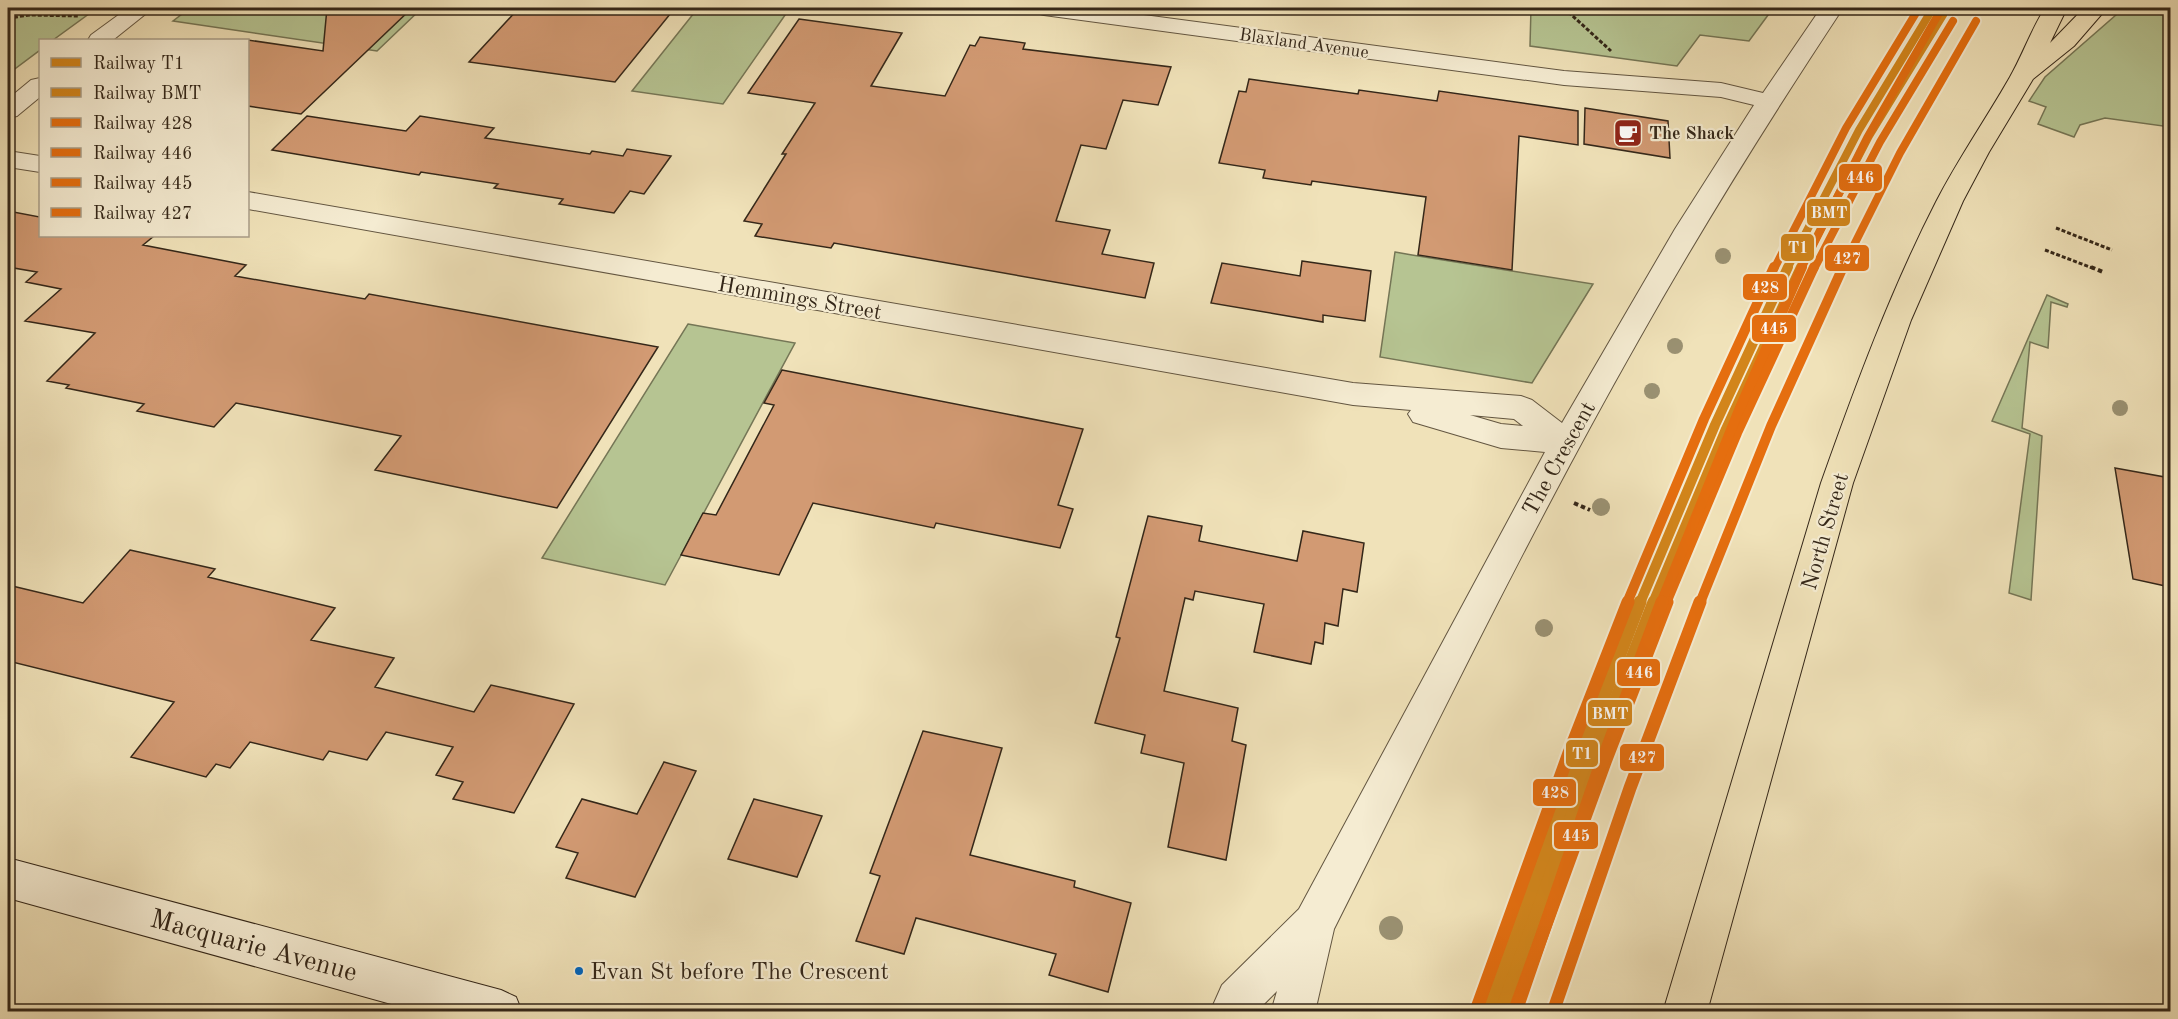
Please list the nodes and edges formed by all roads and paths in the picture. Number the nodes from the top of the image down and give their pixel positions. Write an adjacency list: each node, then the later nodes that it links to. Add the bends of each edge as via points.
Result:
1 (142, 8): 9 (street)
2 (1044, 8): 13 (street, Blaxland Avenue, via 1564,78)
3 (1564, 8): 10 (path)
4 (1832, 8): 13 (street, The Crescent)
5 (2056, 8): 11 (highway, North Street, via 2041,29)
6 (2096, 8): 11 (highway, North Street, via 2066,41)
7 (79, 16): 8 (path)
8 (8, 18)
9 (100, 39)
10 (1614, 54)
11 (2023, 75): 28 (highway, North Street, via 1936,232 1860,414)
12 (39, 86): 14 (street)
13 (1762, 109): 22 (street, The Crescent)
14 (8, 111)
15 (8, 159): 16 (street)
16 (39, 164)
17 (249, 201): 22 (street, Hemmings Street, via 1353,394 1501,436)
18 (2056, 228): 19 (path)
19 (2112, 249)
20 (2045, 250): 21 (path)
21 (2103, 272)
22 (1565, 442): 24 (street, The Crescent)
23 (8, 878): 25 (street, Macquarie Avenue)
24 (1314, 924): 26 (street, The Crescent, via 1237,1000); 27 (street, The Crescent)
25 (501, 1011)
26 (1231, 1011)
27 (1293, 1011)
28 (1685, 1011)

